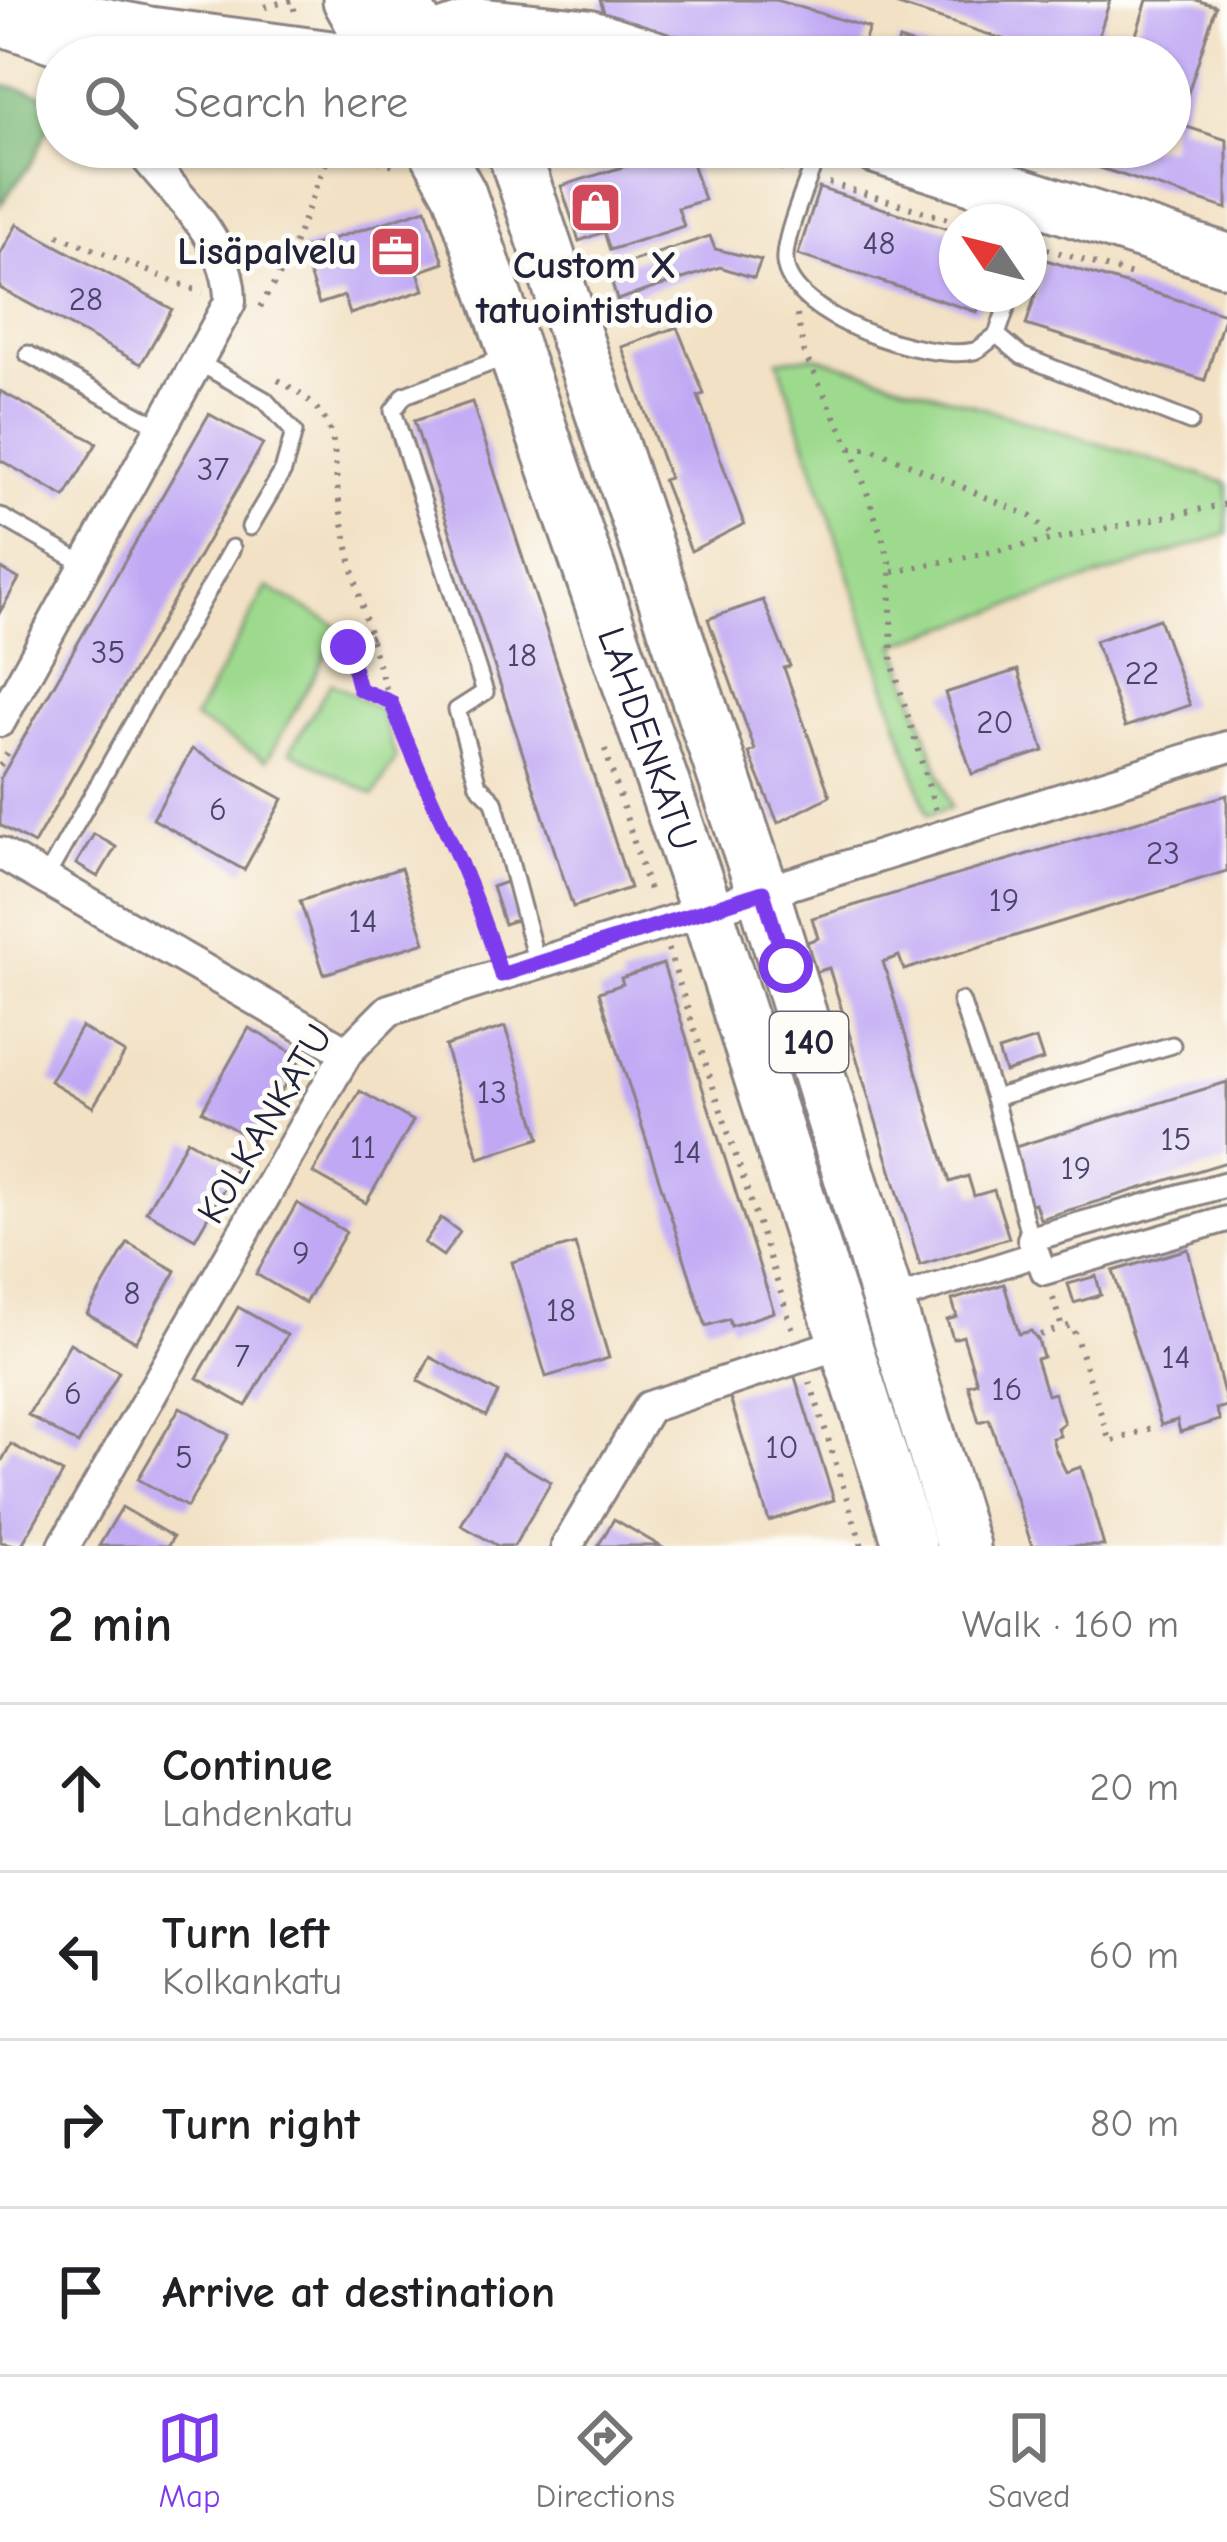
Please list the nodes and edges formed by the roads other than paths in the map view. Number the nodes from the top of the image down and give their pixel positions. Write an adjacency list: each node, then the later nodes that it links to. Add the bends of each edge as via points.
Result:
1 (10, 0): 4 (street)
2 (349, 0): 6 (main road)
3 (0, 25): 9 (street)
4 (129, 25): 5 (street)
5 (364, 36)
6 (422, 36)
7 (548, 36): 8 (main road)
8 (591, 36)
9 (36, 37)
10 (155, 168): 22 (street, via 220,248 230,280 230,302)
11 (429, 168): 21 (main road, LAHDENKATU / 140, via 460,194)
12 (535, 168): 33 (main road, LAHDENKATU / 140)
13 (814, 168): 19 (lane, via 784,258 797,292 854,328 922,346 974,351)
14 (921, 168): 15 (main road)
15 (1001, 204)
16 (1047, 222): 17 (main road)
17 (1227, 260)
18 (1005, 312): 19 (lane)
19 (997, 335): 23 (lane, via 1022,356)
20 (28, 355): 24 (lane)
21 (514, 355): 34 (main road, LAHDENKATU / 140); 35 (lane, via 405,395 393,411 485,692 457,710 478,785 494,802)
22 (198, 362): 24 (street); 26 (lane, via 266,400 294,432 284,471)
23 (1190, 422)
24 (162, 428): 28 (street)
25 (0, 516): 28 (lane)
26 (250, 527)
27 (232, 548): 32 (lane)
28 (86, 565): 29 (street)
29 (0, 721)
30 (1227, 747): 33 (street, KOLKANKATU)
31 (0, 854): 32 (street)
32 (44, 879): 38 (street)
33 (763, 892): 34 (street, KOLKANKATU); 52 (main road, LAHDENKATU / 140)
34 (684, 918): 35 (street, KOLKANKATU); 48 (main road, LAHDENKATU / 140)
35 (537, 964): 38 (street, KOLKANKATU, via 389,1010)
36 (962, 1001): 39 (lane)
37 (1172, 1045): 39 (lane)
38 (347, 1052): 49 (street, KOLKANKATU)
39 (994, 1099): 46 (lane)
40 (1227, 1184): 41 (street)
41 (1178, 1198): 43 (street); 44 (street)
42 (1227, 1219): 44 (street)
43 (1096, 1221): 45 (street); 46 (street)
44 (1187, 1231): 45 (street)
45 (1106, 1254): 46 (street)
46 (1037, 1255): 47 (street)
47 (912, 1294)
48 (824, 1349): 50 (street, via 649,1407); 51 (main road, LAHDENKATU / 140)
49 (64, 1546)
50 (567, 1546)
51 (910, 1546)
52 (963, 1546)

